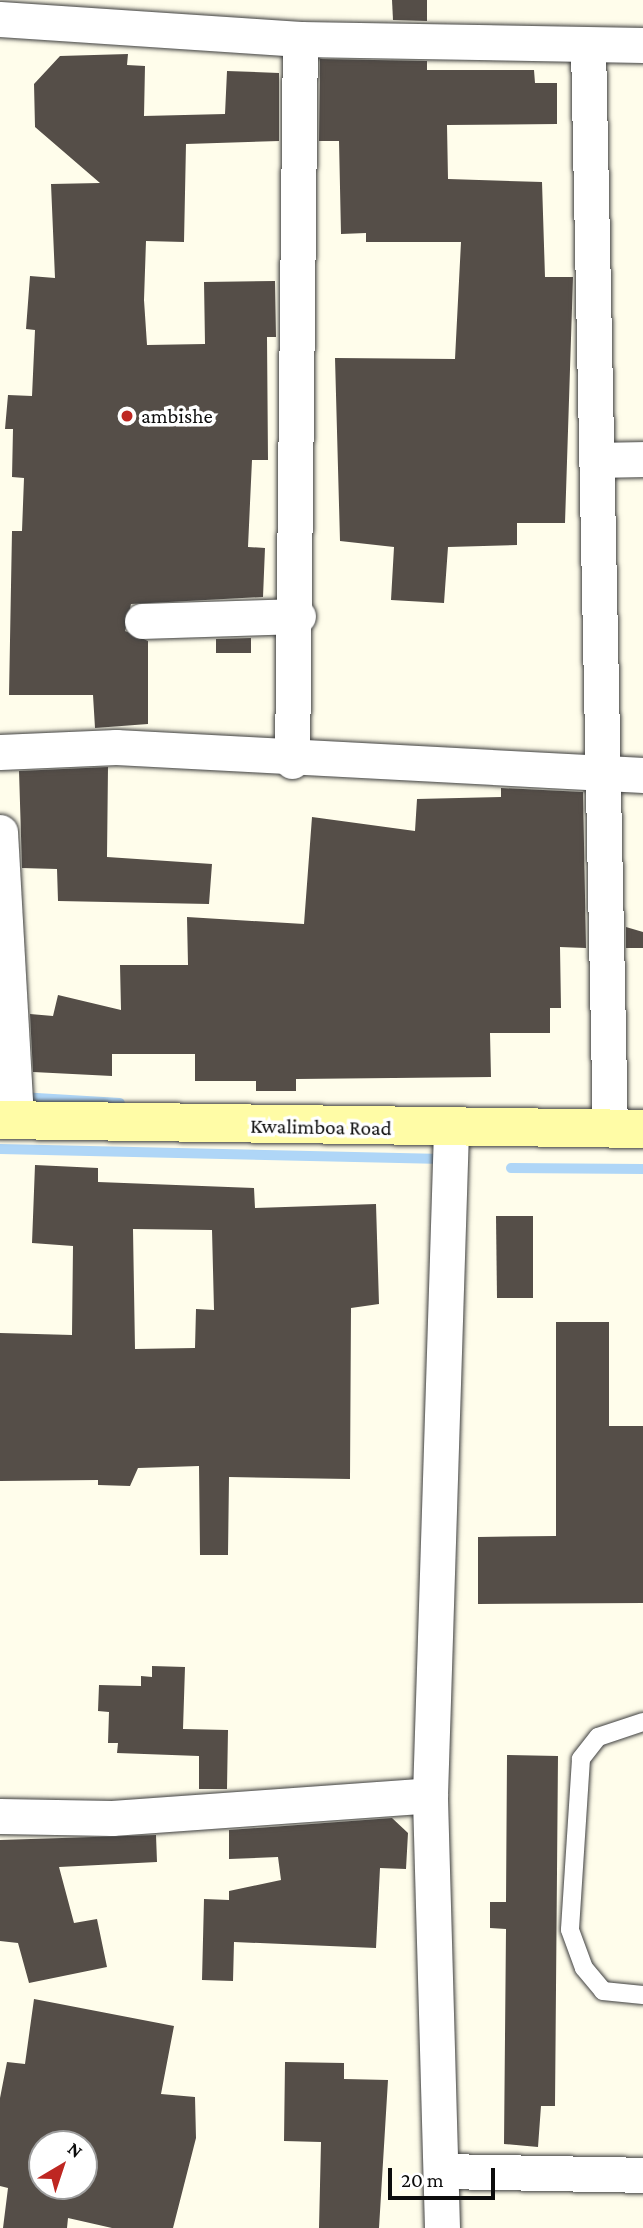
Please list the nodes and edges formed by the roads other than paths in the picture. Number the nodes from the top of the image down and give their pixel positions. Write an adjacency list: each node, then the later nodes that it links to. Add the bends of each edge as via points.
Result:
1 (0, 19): 2 (street)
2 (300, 38): 4 (street); 7 (street)
3 (643, 45): 4 (street)
4 (588, 46): 6 (street)
5 (643, 459): 6 (street)
6 (597, 460): 11 (street)
7 (298, 616): 8 (street); 10 (street)
8 (142, 621)
9 (0, 752): 10 (street, via 116,747)
10 (292, 761): 11 (street)
11 (606, 775): 12 (street); 16 (street)
12 (643, 775)
13 (0, 832): 14 (street)
14 (8, 1120): 15 (street, Kwalimboa Road)
15 (451, 1129): 16 (street, Kwalimboa Road); 18 (street)
16 (626, 1129)
17 (643, 1722): 20 (lane, via 598,1737 581,1759 570,1930 584,1968 603,1991)
18 (430, 1795): 19 (street, via 112,1818); 21 (street)
19 (0, 1816)
20 (643, 1994)
21 (442, 2171): 22 (street); 23 (street)
22 (643, 2175)
23 (442, 2228)

